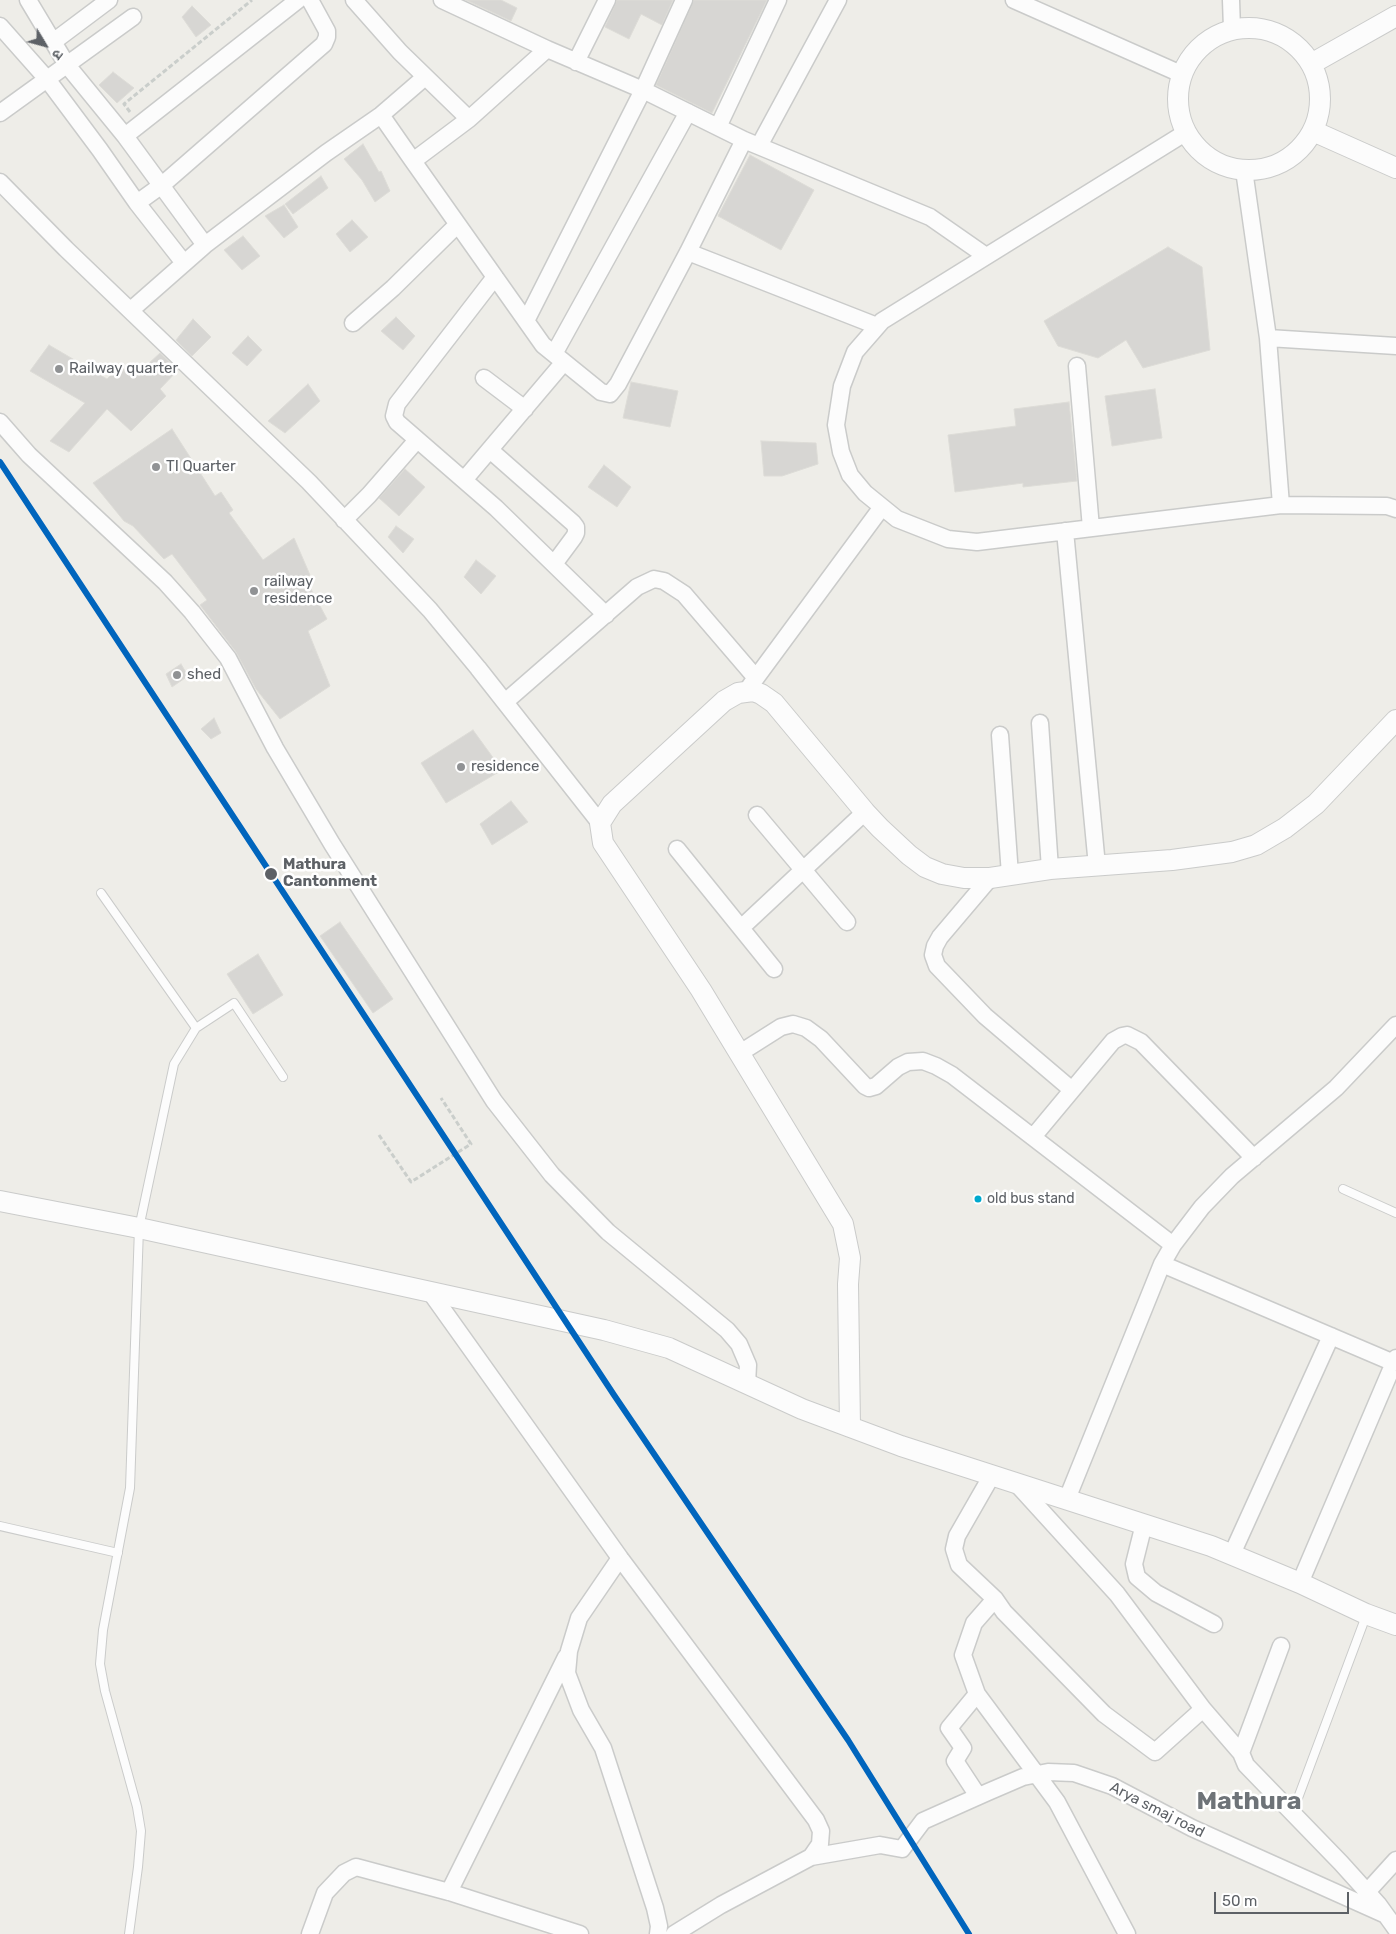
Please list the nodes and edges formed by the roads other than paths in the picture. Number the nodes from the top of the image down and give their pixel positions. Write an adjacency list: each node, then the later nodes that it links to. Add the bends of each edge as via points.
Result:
1 (28, 0): 17 (street)
2 (109, 0): 17 (street)
3 (298, 0): 33 (street)
4 (310, 0): 39 (street, via 327,31 324,44)
5 (354, 0): 23 (street)
6 (442, 0): 18 (street)
7 (607, 0): 19 (street)
8 (684, 0): 25 (street)
9 (778, 0): 30 (street)
10 (838, 0): 34 (street)
11 (1014, 0): 22 (street)
12 (1231, 0): 16 (street)
13 (1396, 16): 20 (street)
14 (132, 17): 21 (street)
15 (0, 26): 24 (street)
16 (1232, 29): 20 (street, via 1255,27 1277,33 1297,46); 22 (street, via 1210,38 1193,54)
17 (53, 42): 21 (street)
18 (547, 49): 19 (street); 29 (street)
19 (576, 62): 25 (street)
20 (1311, 64): 31 (street, via 1319,85 1320,108)
21 (67, 65): 24 (street); 33 (street)
22 (1182, 74): 32 (street, via 1176,98)
23 (425, 77): 28 (street); 29 (street)
24 (47, 79): 27 (street); 40 (street)
25 (643, 90): 26 (street); 48 (street)
26 (688, 112): 30 (street); 53 (street)
27 (0, 113)
28 (381, 115): 35 (street); 42 (street)
29 (469, 119): 35 (street)
30 (718, 127): 34 (street)
31 (1313, 131): 36 (street); 37 (street, via 1299,150 1279,165 1256,171)
32 (1185, 133): 37 (street, via 1209,160 1231,169); 44 (street)
33 (125, 136): 39 (street)
34 (751, 143): 43 (street); 44 (street, via 930,217)
35 (413, 161): 41 (street)
36 (1396, 168)
37 (1244, 170): 51 (street)
38 (0, 182): 47 (street)
39 (162, 185): 40 (street); 42 (street)
40 (137, 203): 45 (street)
41 (458, 225): 46 (street); 49 (street)
42 (205, 245): 45 (street)
43 (688, 252): 50 (street); 53 (street, via 614,391 610,394 601,392)
44 (986, 256): 50 (street)
45 (184, 263): 47 (street)
46 (495, 277): 48 (street); 58 (street, via 397,404 394,416)
47 (131, 310): 64 (street)
48 (526, 321): 53 (street, via 543,345)
49 (353, 323)
50 (877, 326): 63 (street, via 855,352 842,386 836,424 841,452 850,475)
51 (1268, 338): 52 (street); 62 (street)
52 (1396, 346)
53 (559, 358): 56 (street)
54 (1078, 366): 65 (street)
55 (484, 378): 56 (street)
56 (525, 409): 59 (street)
57 (0, 422): 103 (street, via 29,455 165,582 228,658 275,748 327,836 494,1101 552,1175 608,1232 728,1330 739,1344 748,1365)
58 (417, 440): 60 (street); 64 (street)
59 (490, 450): 60 (street); 67 (street, via 576,527 574,537)
60 (464, 480): 67 (street)
61 (1393, 503): 62 (street)
62 (1281, 505): 65 (street)
63 (882, 507): 66 (street, via 897,519 948,539 976,542); 69 (street)
64 (344, 520): 70 (street, via 430,610)
65 (1090, 528): 66 (street)
66 (1065, 531): 78 (street)
67 (554, 564): 68 (street)
68 (606, 615): 69 (street, via 637,587 654,579 664,581 684,594); 70 (street)
69 (751, 685): 74 (street, via 774,703); 76 (street, via 724,701 612,804)
70 (505, 702): 76 (street)
71 (1396, 720): 78 (street, via 1316,804 1256,845 1232,852)
72 (1040, 723): 79 (street)
73 (1000, 735): 81 (street)
74 (865, 812): 80 (street); 82 (street, via 909,855 925,866 942,874)
75 (757, 815): 80 (street)
76 (600, 823): 89 (street, via 603,842)
77 (677, 849): 85 (street)
78 (1097, 866): 79 (street)
79 (1050, 870): 81 (street)
80 (802, 871): 84 (street); 85 (street)
81 (1010, 875): 82 (street)
82 (990, 878): 91 (street, via 940,937 933,955 937,966 985,1016)
83 (101, 893): 88 (lane)
84 (847, 922)
85 (741, 928): 86 (street)
86 (774, 968)
87 (1396, 1025): 93 (street, via 1336,1088)
88 (196, 1028): 90 (lane, via 234,1003); 97 (lane, via 174,1064)
89 (740, 1053): 92 (street, via 781,1027 793,1024 806,1028 821,1039 865,1086 873,1088 908,1062 923,1061 952,1075); 104 (street, via 843,1224 850,1258)
90 (283, 1077)
91 (1072, 1090): 92 (street); 93 (street, via 1113,1041 1122,1036 1134,1036)
92 (1033, 1137): 98 (street)
93 (1254, 1158): 98 (street, via 1202,1207)
94 (1344, 1189): 96 (lane)
95 (0, 1200): 97 (street)
96 (1396, 1212)
97 (139, 1228): 100 (street); 110 (lane, via 130,1488)
98 (1174, 1245): 99 (street)
99 (1162, 1264): 101 (street); 107 (street)
100 (431, 1293): 103 (street, via 604,1330 669,1348); 112 (street)
101 (1330, 1336): 102 (street); 111 (street)
102 (1395, 1361): 113 (street)
103 (748, 1384): 104 (street)
104 (850, 1427): 105 (street)
105 (992, 1475): 106 (street); 114 (street, via 957,1536 954,1549 959,1565)
106 (1016, 1483): 107 (street); 121 (street, via 1117,1594)
107 (1068, 1499): 108 (street)
108 (1144, 1524): 111 (street); 116 (street, via 1134,1564 1137,1577 1156,1594)
109 (0, 1526): 110 (lane)
110 (118, 1553): 132 (lane, via 100,1664 141,1831)
111 (1232, 1554): 113 (street)
112 (620, 1558): 119 (street, via 579,1618); 126 (street, via 816,1820 821,1831 820,1844)
113 (1300, 1583): 115 (street)
114 (996, 1599): 120 (street, via 974,1623 963,1655); 121 (street, via 1004,1612 1104,1714 1155,1752)
115 (1366, 1614): 117 (street); 125 (lane)
116 (1214, 1624)
117 (1396, 1626)
118 (1281, 1646): 122 (street)
119 (569, 1650): 128 (street); 135 (street, via 567,1673 581,1710 603,1748 655,1908 660,1926)
120 (977, 1694): 123 (street); 124 (street, via 949,1728 963,1748 955,1761)
121 (1203, 1709): 122 (street)
122 (1241, 1753): 125 (street, via 1246,1765)
123 (1038, 1774): 124 (street, Arya smaj road); 130 (street, Arya smaj road, via 1074,1773 1112,1786 1192,1828); 137 (street, via 1058,1802)
124 (978, 1796): 126 (street, Arya smaj road, via 923,1821 902,1849 880,1845)
125 (1292, 1814): 129 (street)
126 (811, 1858): 136 (street, via 721,1905)
127 (1396, 1860): 129 (street)
128 (449, 1892): 133 (street, via 356,1867 334,1882 325,1893); 134 (street)
129 (1367, 1892): 130 (street)
130 (1386, 1915): 131 (street)
131 (1396, 1928)
132 (129, 1934)
133 (310, 1934)
134 (580, 1934)
135 (658, 1934)
136 (674, 1934)
137 (1127, 1934)

